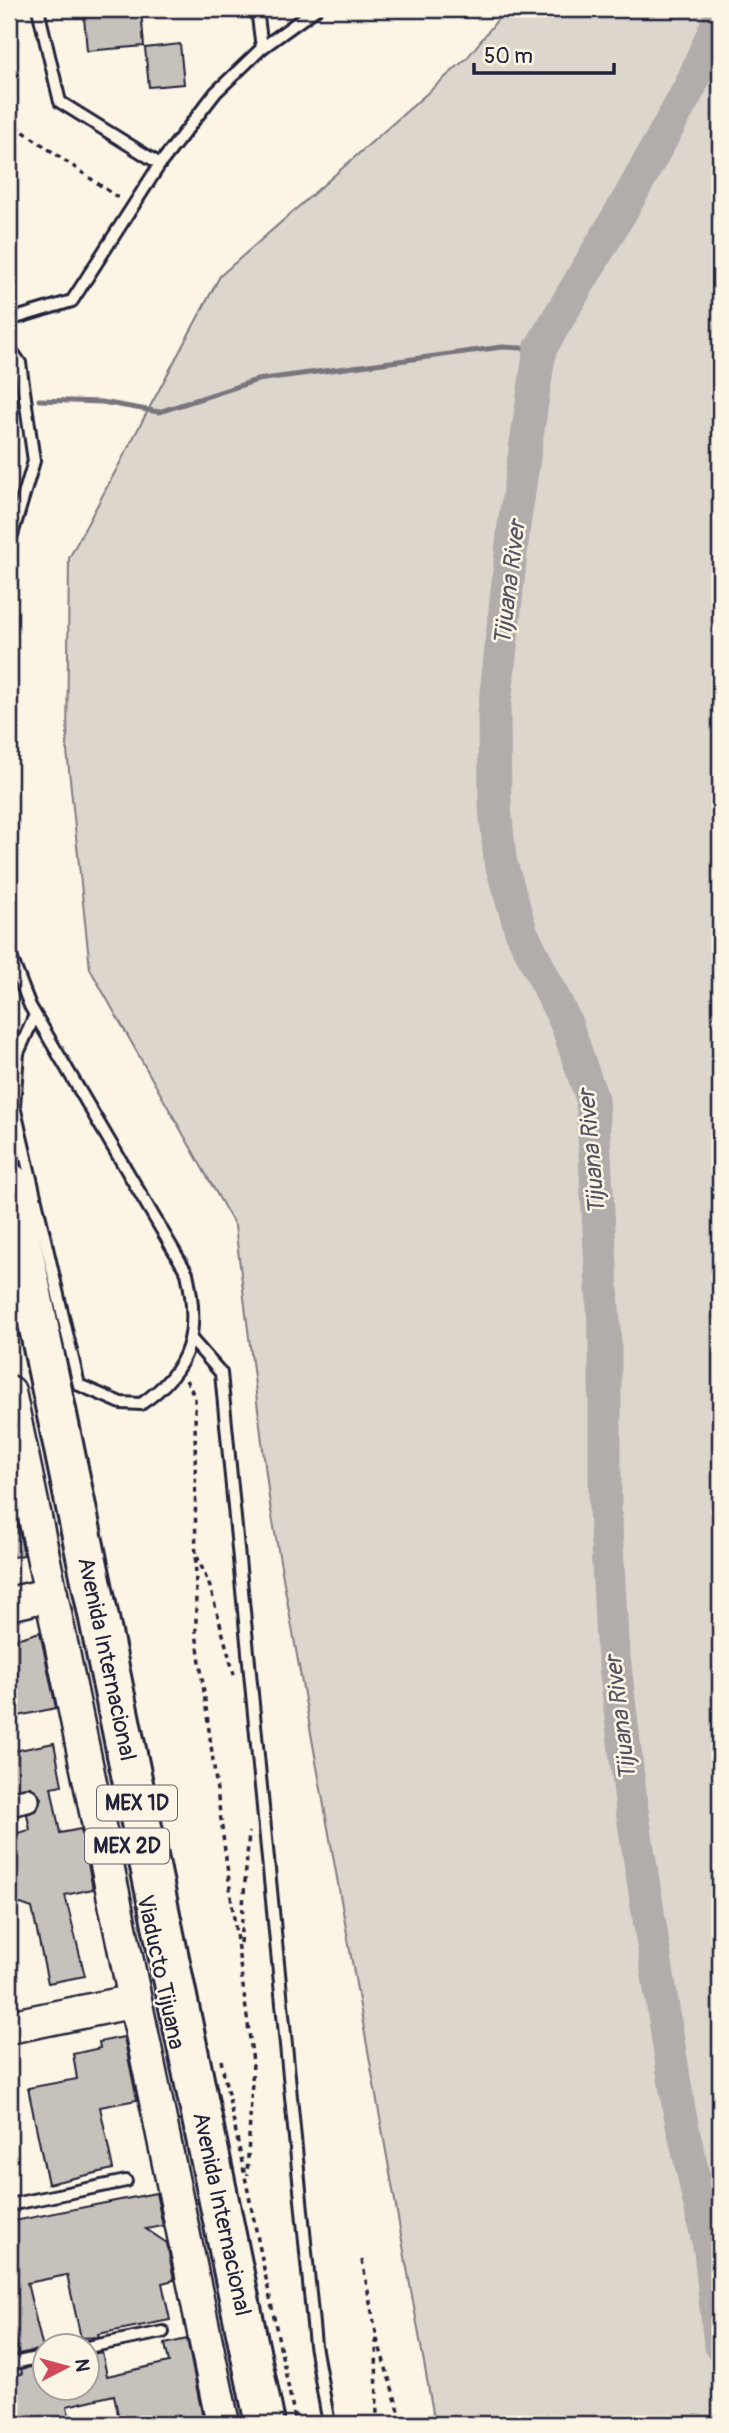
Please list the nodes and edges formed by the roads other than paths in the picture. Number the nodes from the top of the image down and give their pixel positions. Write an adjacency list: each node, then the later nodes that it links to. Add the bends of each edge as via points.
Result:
1 (38, 9): 5 (lane, via 60,102)
2 (257, 9): 4 (lane)
3 (316, 9): 4 (lane)
4 (262, 48): 5 (lane, via 216,92)
5 (160, 164): 6 (lane, via 72,301)
6 (9, 320)
7 (9, 347): 8 (lane, via 20,363 34,461)
8 (9, 544)
9 (9, 952): 10 (lane)
10 (35, 1015): 15 (lane, via 187,1273 193,1298); 15 (lane, via 18,1053 14,1106 79,1385 121,1403 141,1404 181,1369)
11 (9, 1182): 30 (highway, Avenida Internacional / MEX 1D)
12 (9, 1231): 29 (highway, Viaducto Tijuana / MEX 2D)
13 (9, 1269): 28 (highway, Viaducto Tijuana / MEX 2D)
14 (9, 1297): 28 (highway, Avenida Internacional / MEX 1D)
15 (192, 1340): 31 (lane, via 221,1373 315,2345)
16 (9, 1392): 17 (main road, Avenida Internacional)
17 (51, 1594): 18 (main road); 19 (main road, Avenida Internacional)
18 (9, 1604)
19 (135, 2001): 20 (main road); 27 (main road, Avenida Internacional)
20 (9, 2027)
21 (125, 2181): 22 (lane)
22 (9, 2205)
23 (163, 2332): 24 (lane)
24 (102, 2344)
25 (32, 2359): 26 (lane)
26 (9, 2364)
27 (223, 2424)
28 (244, 2424)
29 (255, 2424)
30 (265, 2424)
31 (329, 2424)

